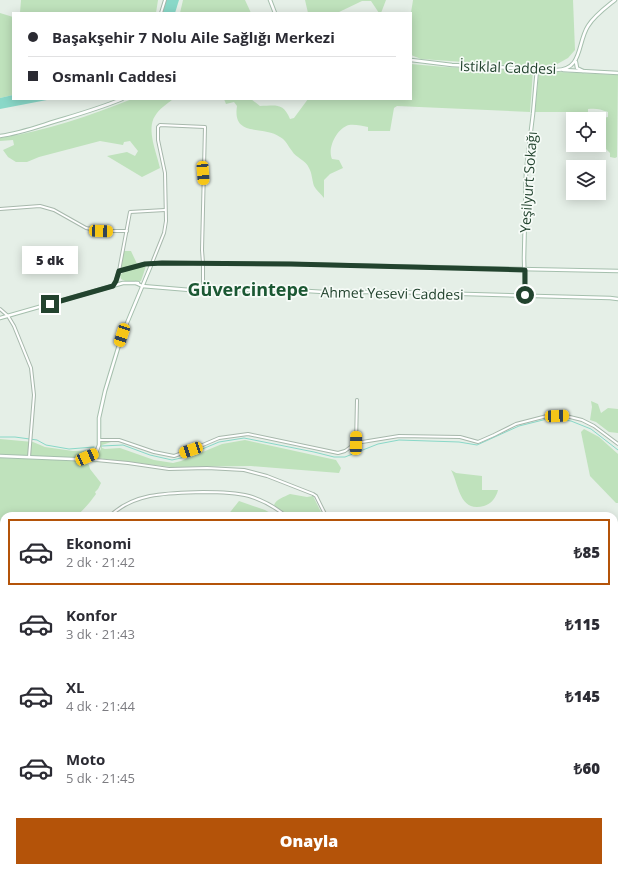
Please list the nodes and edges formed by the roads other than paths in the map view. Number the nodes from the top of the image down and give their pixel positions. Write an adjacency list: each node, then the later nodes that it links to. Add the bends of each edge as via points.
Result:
1 (165, 0): 4 (street)
2 (270, 0): 5 (main road)
3 (615, 0): 7 (main road, İstiklal Caddesi, via 588,26)
4 (162, 12)
5 (275, 12)
6 (412, 60): 8 (main road, İstiklal Caddesi, via 452,65)
7 (574, 65): 9 (main road, İstiklal Caddesi); 10 (main road, İstiklal Caddesi, via 572,69); 11 (main road)
8 (537, 69): 9 (main road, İstiklal Caddesi); 22 (main road, Yeşilyurt Sokağı, via 526,171)
9 (560, 70): 10 (main road)
10 (575, 72): 11 (main road)
11 (587, 72): 12 (main road)
12 (618, 73)
13 (116, 100): 14 (main road, via 39,128)
14 (0, 136)
15 (0, 209): 17 (street, via 40,206 54,210 86,228)
16 (166, 210): 17 (street, via 130,212); 18 (street, via 164,233); 19 (street, via 165,173 158,127 205,127)
17 (127, 231): 23 (street)
18 (152, 263): 19 (main road); 20 (main road); 21 (main road)
19 (203, 263): 22 (main road); 31 (street)
20 (145, 264): 21 (main road); 23 (main road)
21 (149, 269): 27 (main road)
22 (525, 270): 24 (main road); 33 (main road, Yeşilyurt Sokağı)
23 (119, 271): 25 (main road)
24 (618, 272)
25 (118, 275): 26 (main road, via 120,280); 29 (main road)
26 (126, 282): 28 (main road); 29 (main road)
27 (144, 282): 28 (main road); 30 (main road)
28 (137, 284): 30 (main road); 32 (main road)
29 (113, 286): 36 (main road)
30 (142, 286): 31 (main road, Ahmet Yesevi Caddesi); 32 (main road)
31 (203, 290): 33 (main road, Ahmet Yesevi Caddesi)
32 (140, 291): 39 (main road, via 122,335 105,391 99,418)
33 (525, 295): 34 (main road, Ahmet Yesevi Caddesi)
34 (618, 299)
35 (0, 309): 36 (street)
36 (8, 316): 37 (main road); 44 (street, via 32,368 34,395)
37 (0, 318)
38 (357, 400): 40 (street)
39 (98, 440): 40 (street, via 119,440 174,456 219,438 242,434 338,453); 42 (main road)
40 (356, 443): 41 (street, via 399,436 460,437 478,442 516,424 547,416 566,416 594,426)
41 (618, 444)
42 (96, 453): 45 (main road); 46 (main road)
43 (0, 456): 44 (main road)
44 (29, 456): 45 (main road)
45 (84, 459): 46 (main road)
46 (96, 460): 49 (street, via 169,469 249,471 313,494)
47 (115, 512): 48 (street, via 146,496 161,493 226,492 258,499)
48 (279, 512)
49 (324, 512)

